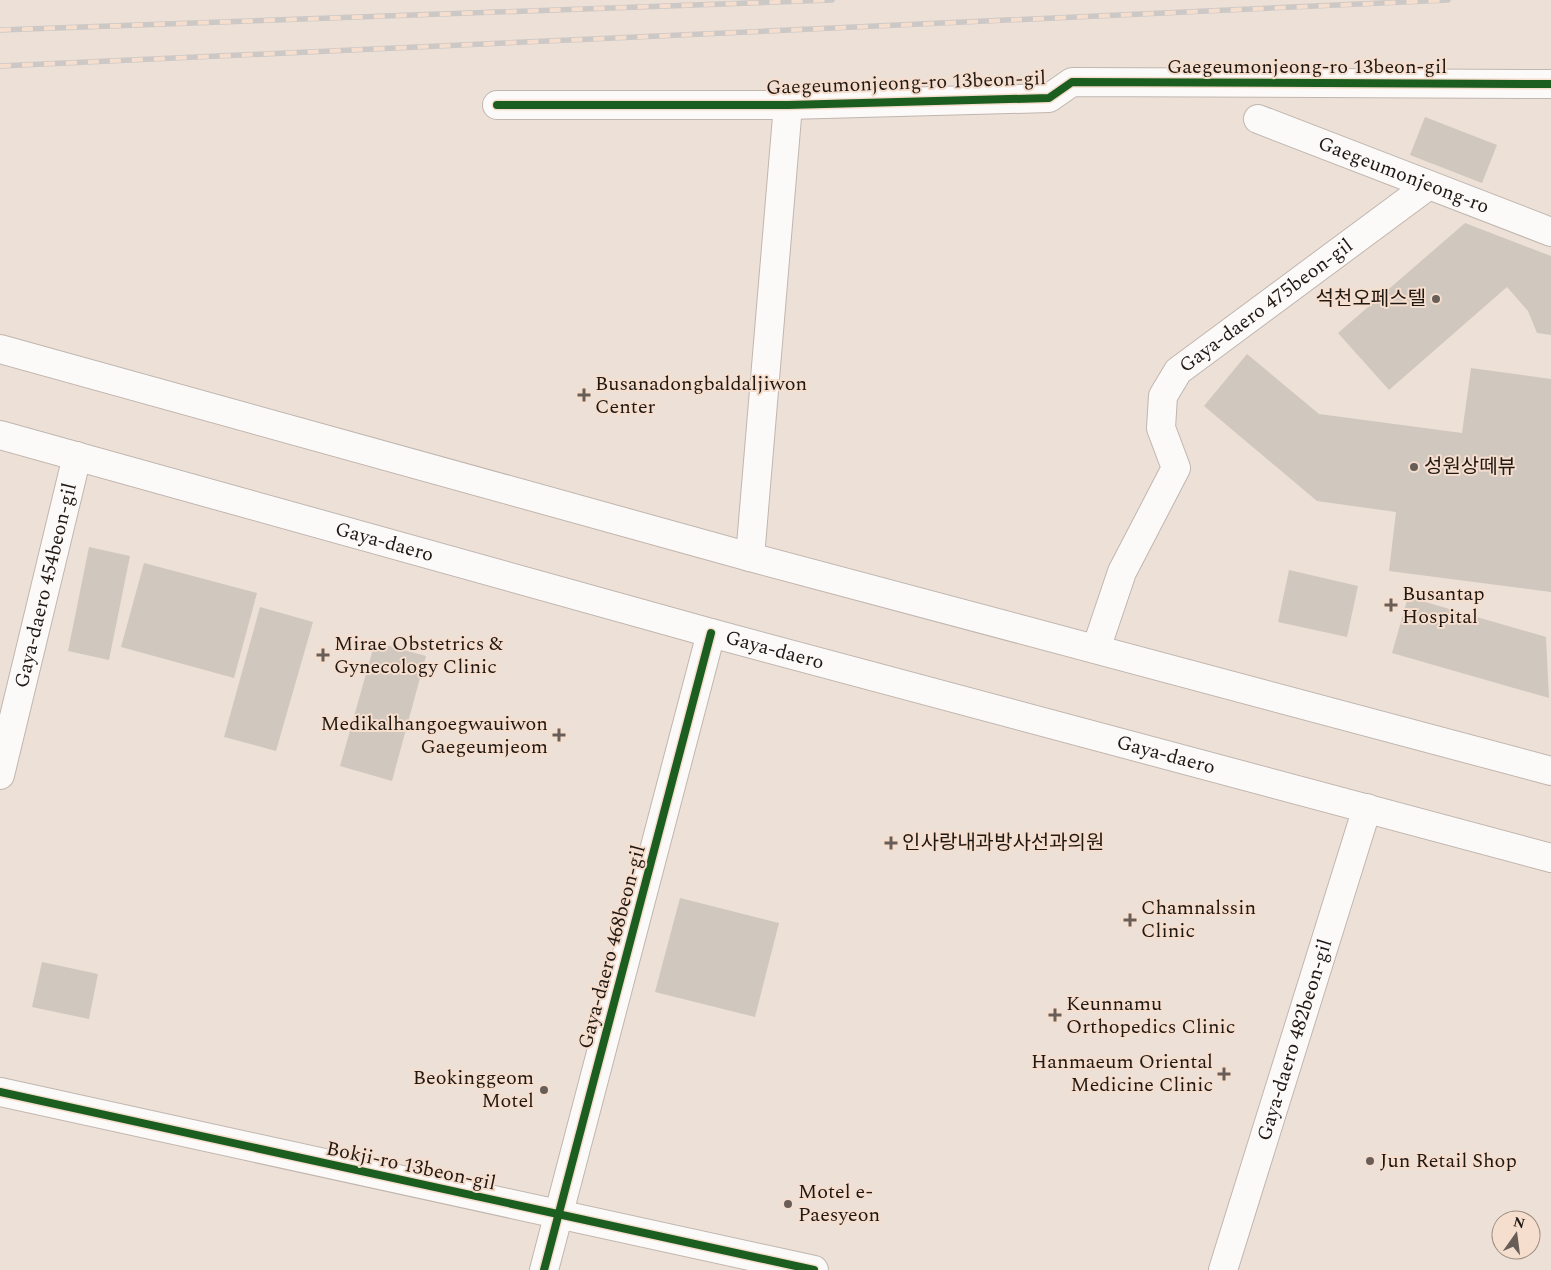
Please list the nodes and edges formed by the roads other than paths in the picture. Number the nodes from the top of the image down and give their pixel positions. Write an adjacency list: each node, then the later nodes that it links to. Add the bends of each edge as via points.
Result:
1 (1551, 84): 2 (street, Gaegeumonjeong-ro 13beon-gil, via 1072,82 1049,98)
2 (788, 105): 3 (street, Gaegeumonjeong-ro 13beon-gil); 10 (street, Gaegeumonjeong-ro 13beon-gil)
3 (497, 106)
4 (1258, 119): 5 (street, Gaegeumonjeong-ro)
5 (1429, 185): 6 (street, Gaegeumonjeong-ro); 12 (street, Gaya-daero 475beon-gil, via 1178,372 1163,396 1161,428 1176,468 1122,572)
6 (1551, 232)
7 (0, 349): 10 (street)
8 (0, 435): 9 (street, Gaya-daero)
9 (77, 456): 11 (street, Gaya-daero); 14 (street, Gaya-daero 454beon-gil)
10 (750, 556): 12 (street)
11 (711, 633): 15 (street, Gaya-daero); 18 (street, Gaya-daero 468beon-gil)
12 (1096, 650): 13 (street)
13 (1551, 771)
14 (0, 774)
15 (1367, 808): 16 (street, Gaya-daero); 21 (street, Gaya-daero 482beon-gil)
16 (1551, 858)
17 (0, 1092): 18 (street, Bokji-ro 13beon-gil)
18 (559, 1215): 19 (street, Gaya-daero 468beon-gil); 20 (street, Bokji-ro 13beon-gil)
19 (544, 1270)
20 (814, 1270)
21 (1223, 1270)

